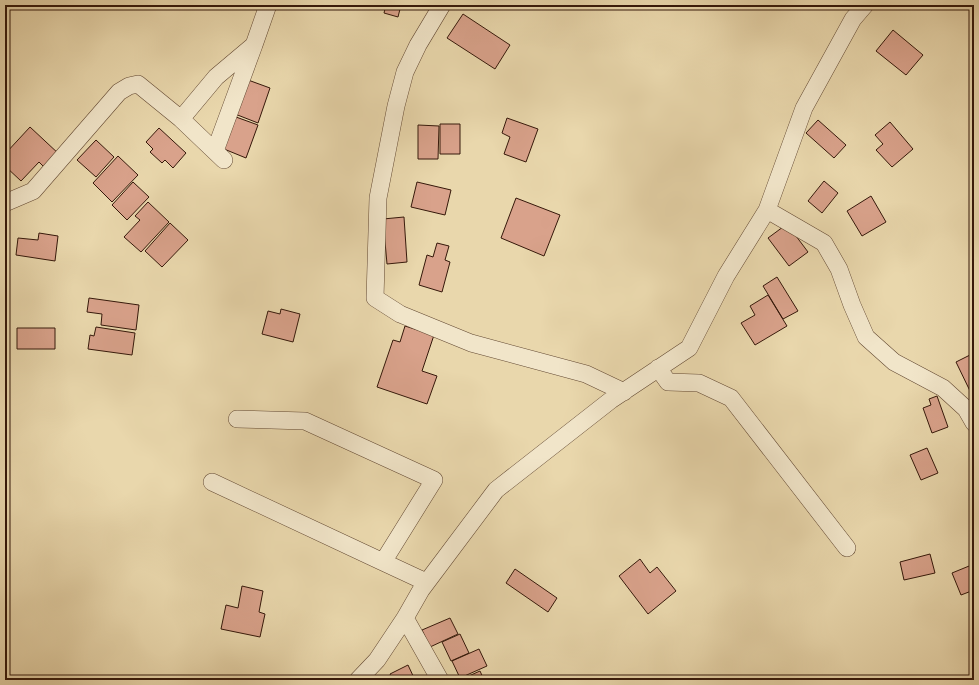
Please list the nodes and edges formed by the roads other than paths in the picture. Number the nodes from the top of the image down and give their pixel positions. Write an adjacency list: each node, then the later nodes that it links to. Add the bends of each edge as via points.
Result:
1 (268, 5): 4 (street)
2 (442, 5): 9 (street, via 414,52 405,72 396,106 378,198 375,298 400,314 471,343 586,374)
3 (864, 5): 7 (street, via 853,19 804,108)
4 (254, 45): 5 (street, via 216,77); 5 (street, via 220,156)
5 (181, 119): 6 (street, via 138,84 129,86 119,92 33,191)
6 (5, 203)
7 (767, 210): 8 (street, via 726,276 689,348); 11 (street, via 824,243 839,269 866,337 894,362 943,388 966,409)
8 (658, 368): 9 (street); 13 (street, via 668,382 699,383 731,398)
9 (624, 392): 15 (street, via 496,490)
10 (237, 419): 14 (street, via 305,421 434,480)
11 (974, 423)
12 (212, 482): 14 (street)
13 (847, 548)
14 (383, 562): 15 (street)
15 (426, 582): 16 (street)
16 (405, 618): 17 (street, via 377,660); 18 (street)
17 (358, 680)
18 (440, 680)

